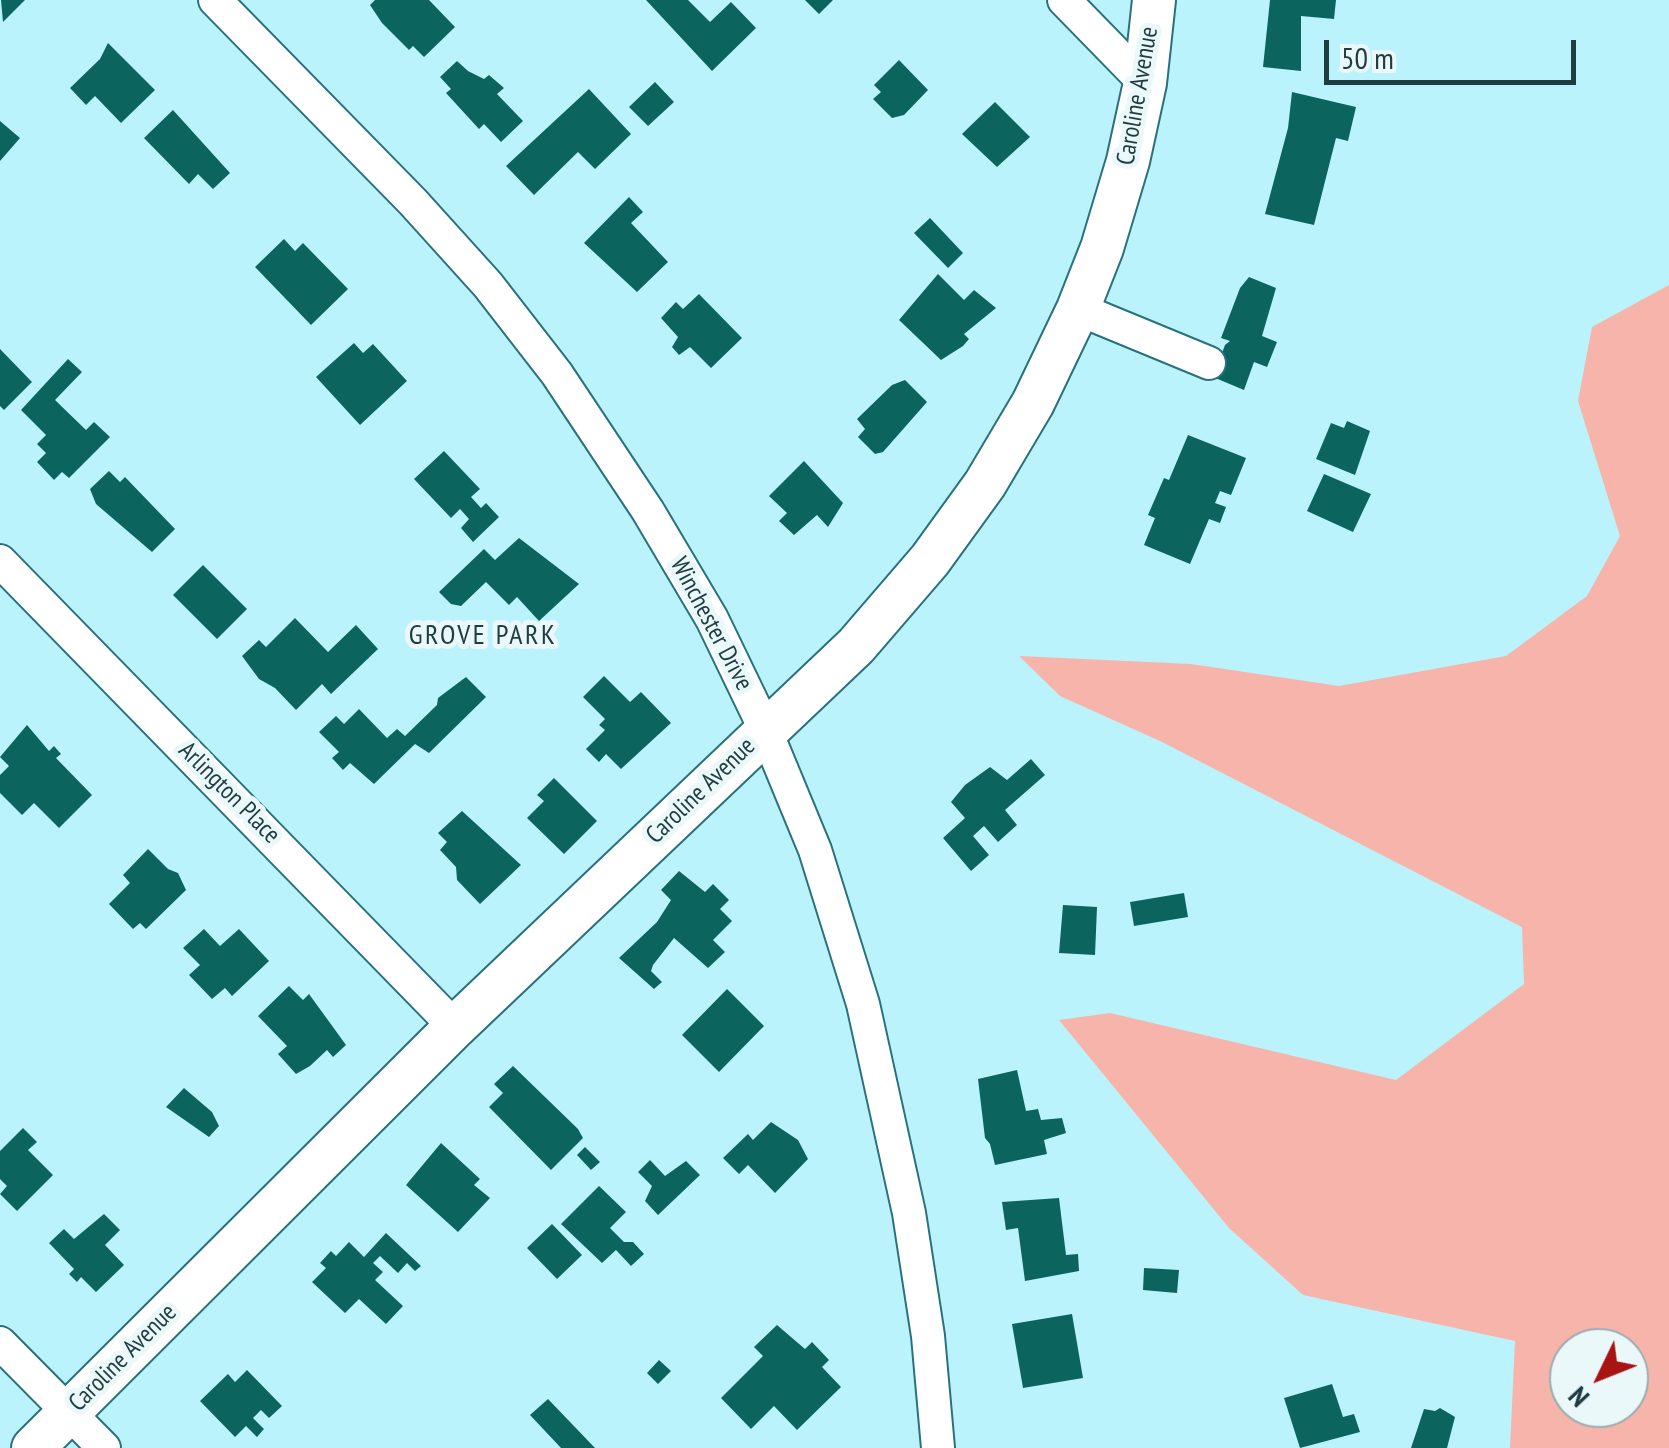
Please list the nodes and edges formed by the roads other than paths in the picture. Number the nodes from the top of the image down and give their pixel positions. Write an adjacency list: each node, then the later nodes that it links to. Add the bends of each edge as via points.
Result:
1 (216, 0): 8 (street, Winchester Drive, via 412,202 557,374 648,510)
2 (1064, 0): 4 (street)
3 (1154, 0): 4 (street, Caroline Avenue)
4 (1145, 83): 5 (street, Caroline Avenue, via 1128,161)
5 (1078, 309): 6 (street); 8 (street, Caroline Avenue, via 985,484 930,560 856,646)
6 (1208, 362)
7 (0, 562): 9 (street, Arlington Place)
8 (766, 729): 9 (street, Caroline Avenue); 14 (street, Winchester Drive, via 815,850 882,1082 928,1336)
9 (455, 1027): 11 (street, Caroline Avenue)
10 (0, 1343): 11 (street)
11 (68, 1412): 12 (street, Caroline Avenue); 13 (street)
12 (33, 1448)
13 (104, 1448)
14 (938, 1448)

